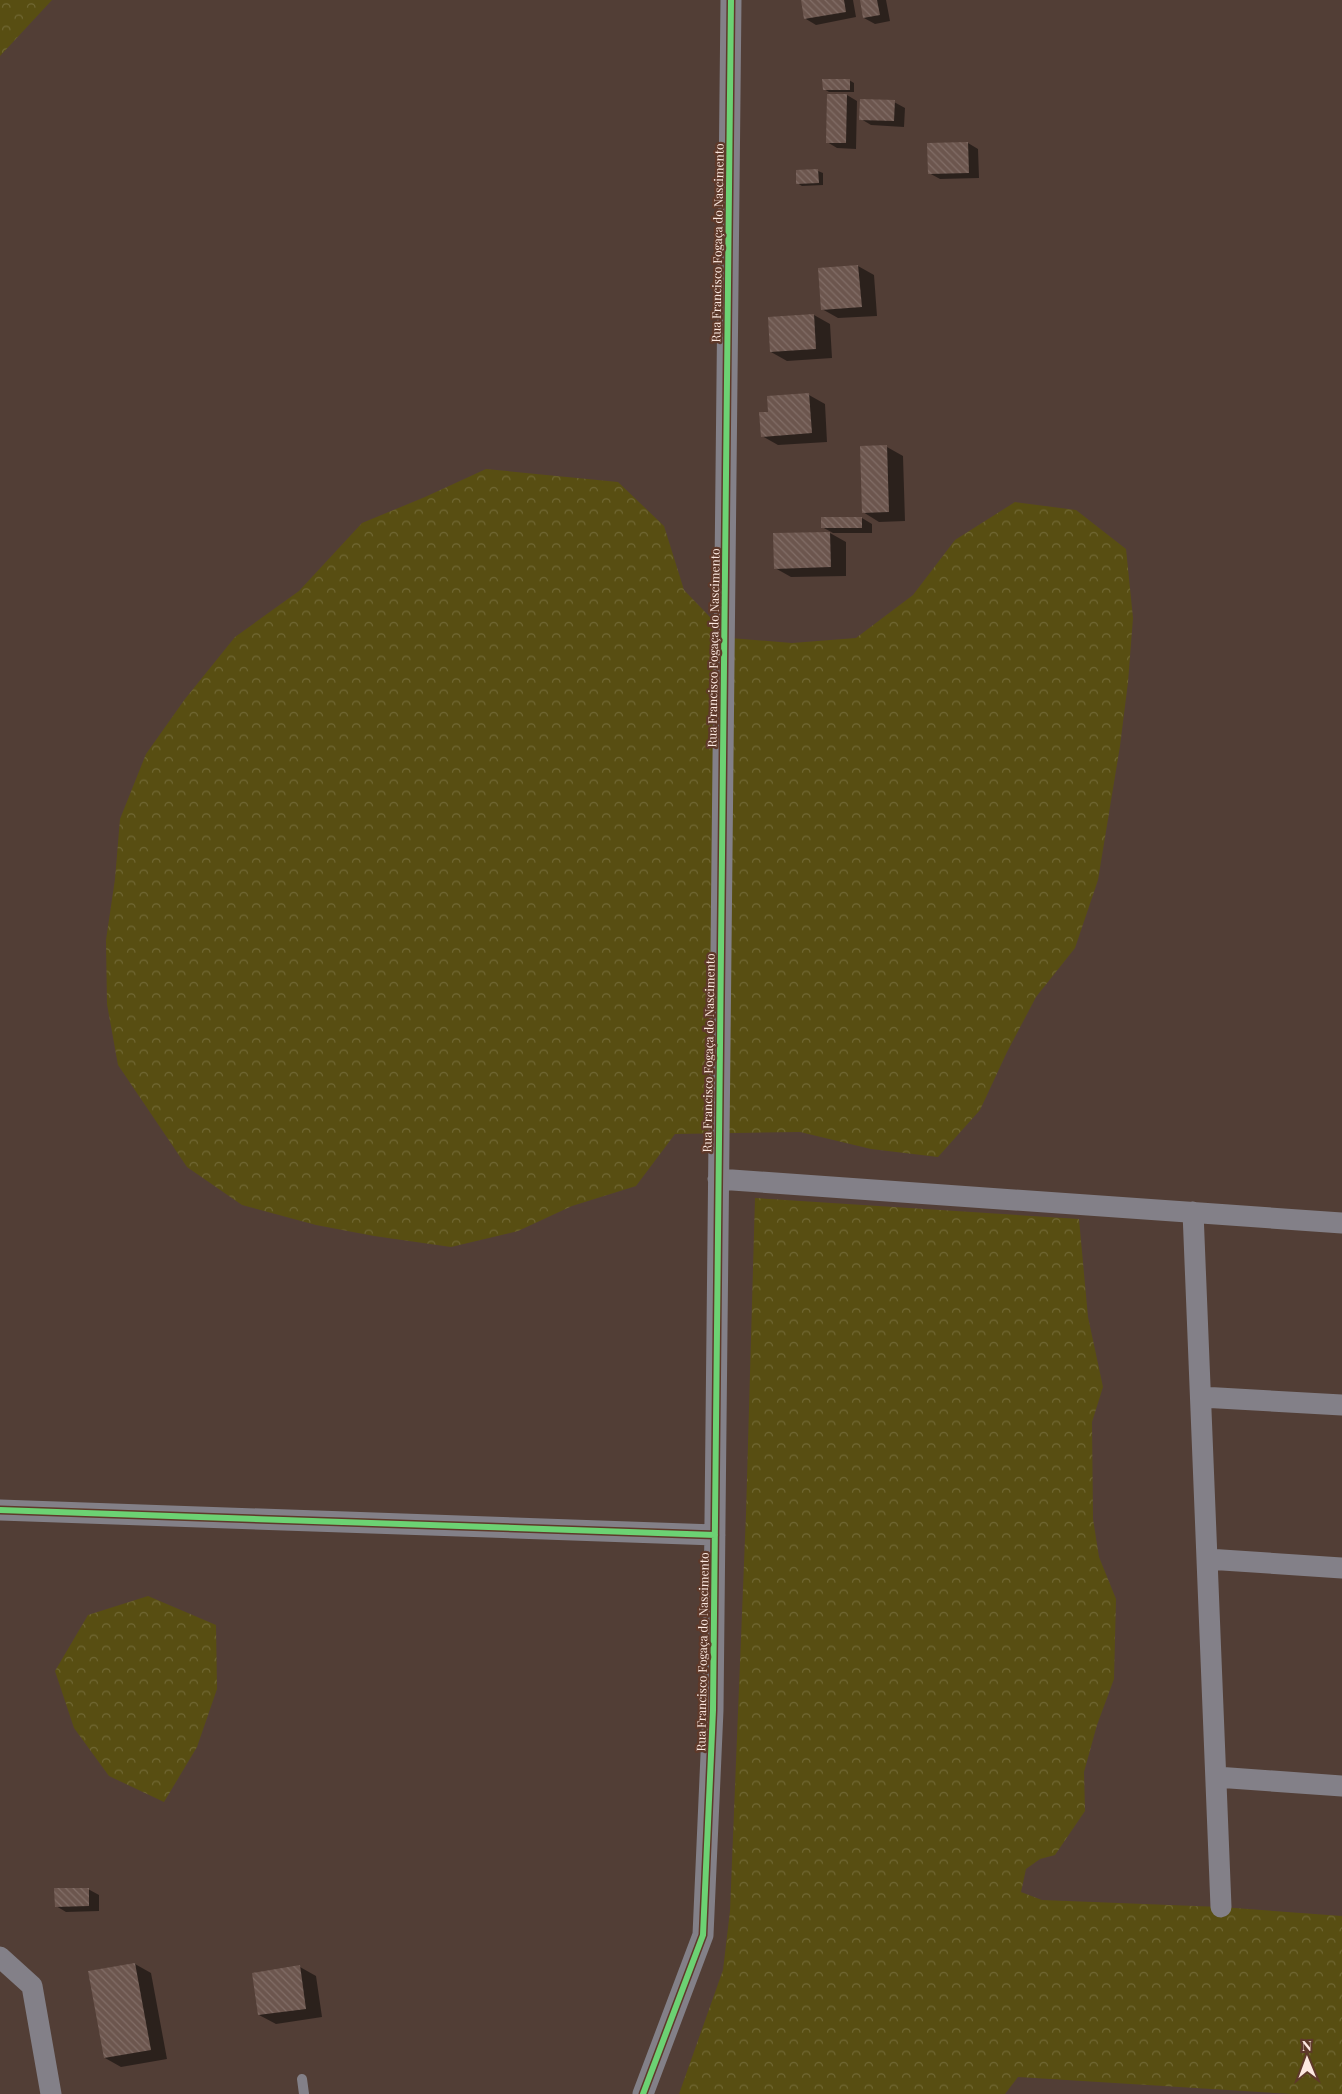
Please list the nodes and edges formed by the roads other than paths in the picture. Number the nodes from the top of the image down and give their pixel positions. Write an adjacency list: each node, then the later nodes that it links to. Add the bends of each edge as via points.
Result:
1 (732, 0): 2 (street, Rua Francisco Fogaça do Nascimento)
2 (718, 1179): 3 (street); 8 (street, Rua Francisco Fogaça do Nascimento)
3 (1193, 1212): 4 (street); 5 (street)
4 (1342, 1223)
5 (1201, 1396): 6 (street); 9 (street)
6 (1342, 1405)
7 (0, 1510): 8 (street)
8 (715, 1535): 18 (street, Rua Francisco Fogaça do Nascimento, via 713,1710 703,1935)
9 (1207, 1559): 10 (street); 11 (street)
10 (1342, 1568)
11 (1216, 1777): 12 (street); 13 (street)
12 (1342, 1786)
13 (1221, 1907)
14 (0, 1957): 16 (street, via 32,1986)
15 (302, 2079): 17 (lane)
16 (51, 2094)
17 (304, 2094)
18 (643, 2094)

